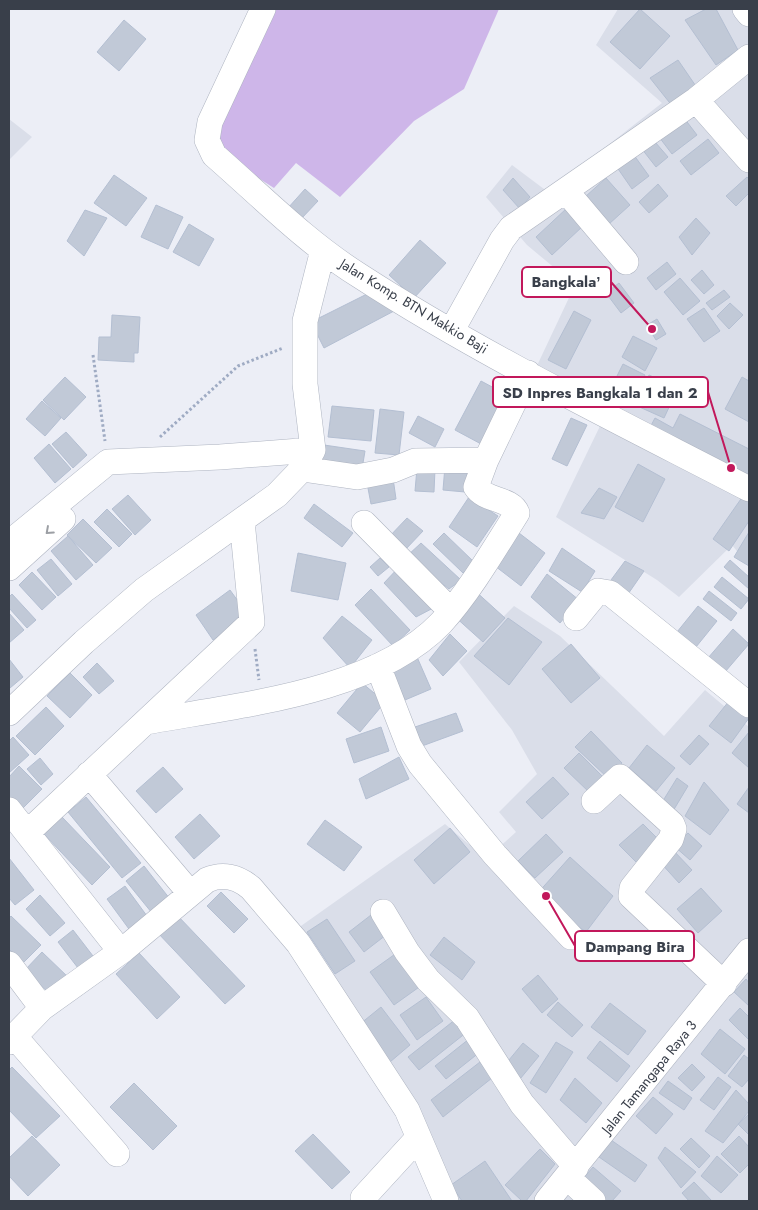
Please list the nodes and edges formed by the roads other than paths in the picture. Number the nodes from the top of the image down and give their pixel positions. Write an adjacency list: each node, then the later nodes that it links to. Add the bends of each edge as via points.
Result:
1 (263, 9): 8 (street, Jalan Komp. BTN Makkio Baji, via 210,122 207,140 214,155)
2 (745, 9): 3 (street)
3 (749, 14)
4 (749, 57): 5 (street)
5 (696, 100): 6 (street); 7 (street)
6 (749, 160)
7 (566, 191): 9 (street); 10 (street, via 511,228)
8 (323, 250): 10 (street, Jalan Komp. BTN Makkio Baji, via 359,276); 12 (street, via 307,306 304,340)
9 (626, 262)
10 (452, 330): 11 (street, Jalan Komp. BTN Makkio Baji)
11 (528, 373): 13 (street); 15 (street, Jalan Komp. BTN Makkio Baji)
12 (308, 460): 13 (street, via 357,477 415,462); 14 (street); 16 (street, via 277,496)
13 (486, 460): 20 (street, via 476,487 512,506 517,513 489,558)
14 (122, 462): 18 (street); 19 (street, one-way to 19, via 113,475)
15 (749, 489)
16 (242, 521): 24 (street, via 144,590); 25 (street, via 252,622)
17 (364, 523): 20 (street)
18 (9, 543)
19 (9, 568)
20 (450, 610): 22 (street, via 425,637)
21 (576, 618): 23 (street, via 598,591 610,592)
22 (378, 666): 25 (street, via 302,693); 32 (street, via 409,746 420,764 495,855)
23 (749, 705)
24 (9, 713)
25 (146, 722): 26 (street)
26 (88, 774): 29 (street); 30 (street)
27 (594, 801): 36 (street, via 620,777 672,824 671,839 632,888 632,896)
28 (9, 810): 29 (street)
29 (28, 832): 33 (street, via 114,943)
30 (190, 893): 33 (street); 39 (street, via 207,880 224,876 242,880 256,894 315,968 407,1110)
31 (383, 912): 41 (street, via 428,980 467,1018 522,1104)
32 (571, 937)
33 (124, 950): 37 (street)
34 (749, 951): 36 (street, Jalan Tamangapa Raya 3)
35 (9, 964): 37 (street)
36 (724, 984): 41 (street, Jalan Tamangapa Raya 3)
37 (42, 1008): 38 (street)
38 (12, 1040): 40 (street)
39 (418, 1138): 42 (street); 43 (street)
40 (118, 1154)
41 (571, 1172): 44 (street, Jalan Tamangapa Raya 3); 45 (street)
42 (363, 1198)
43 (446, 1201)
44 (547, 1201)
45 (593, 1201)

